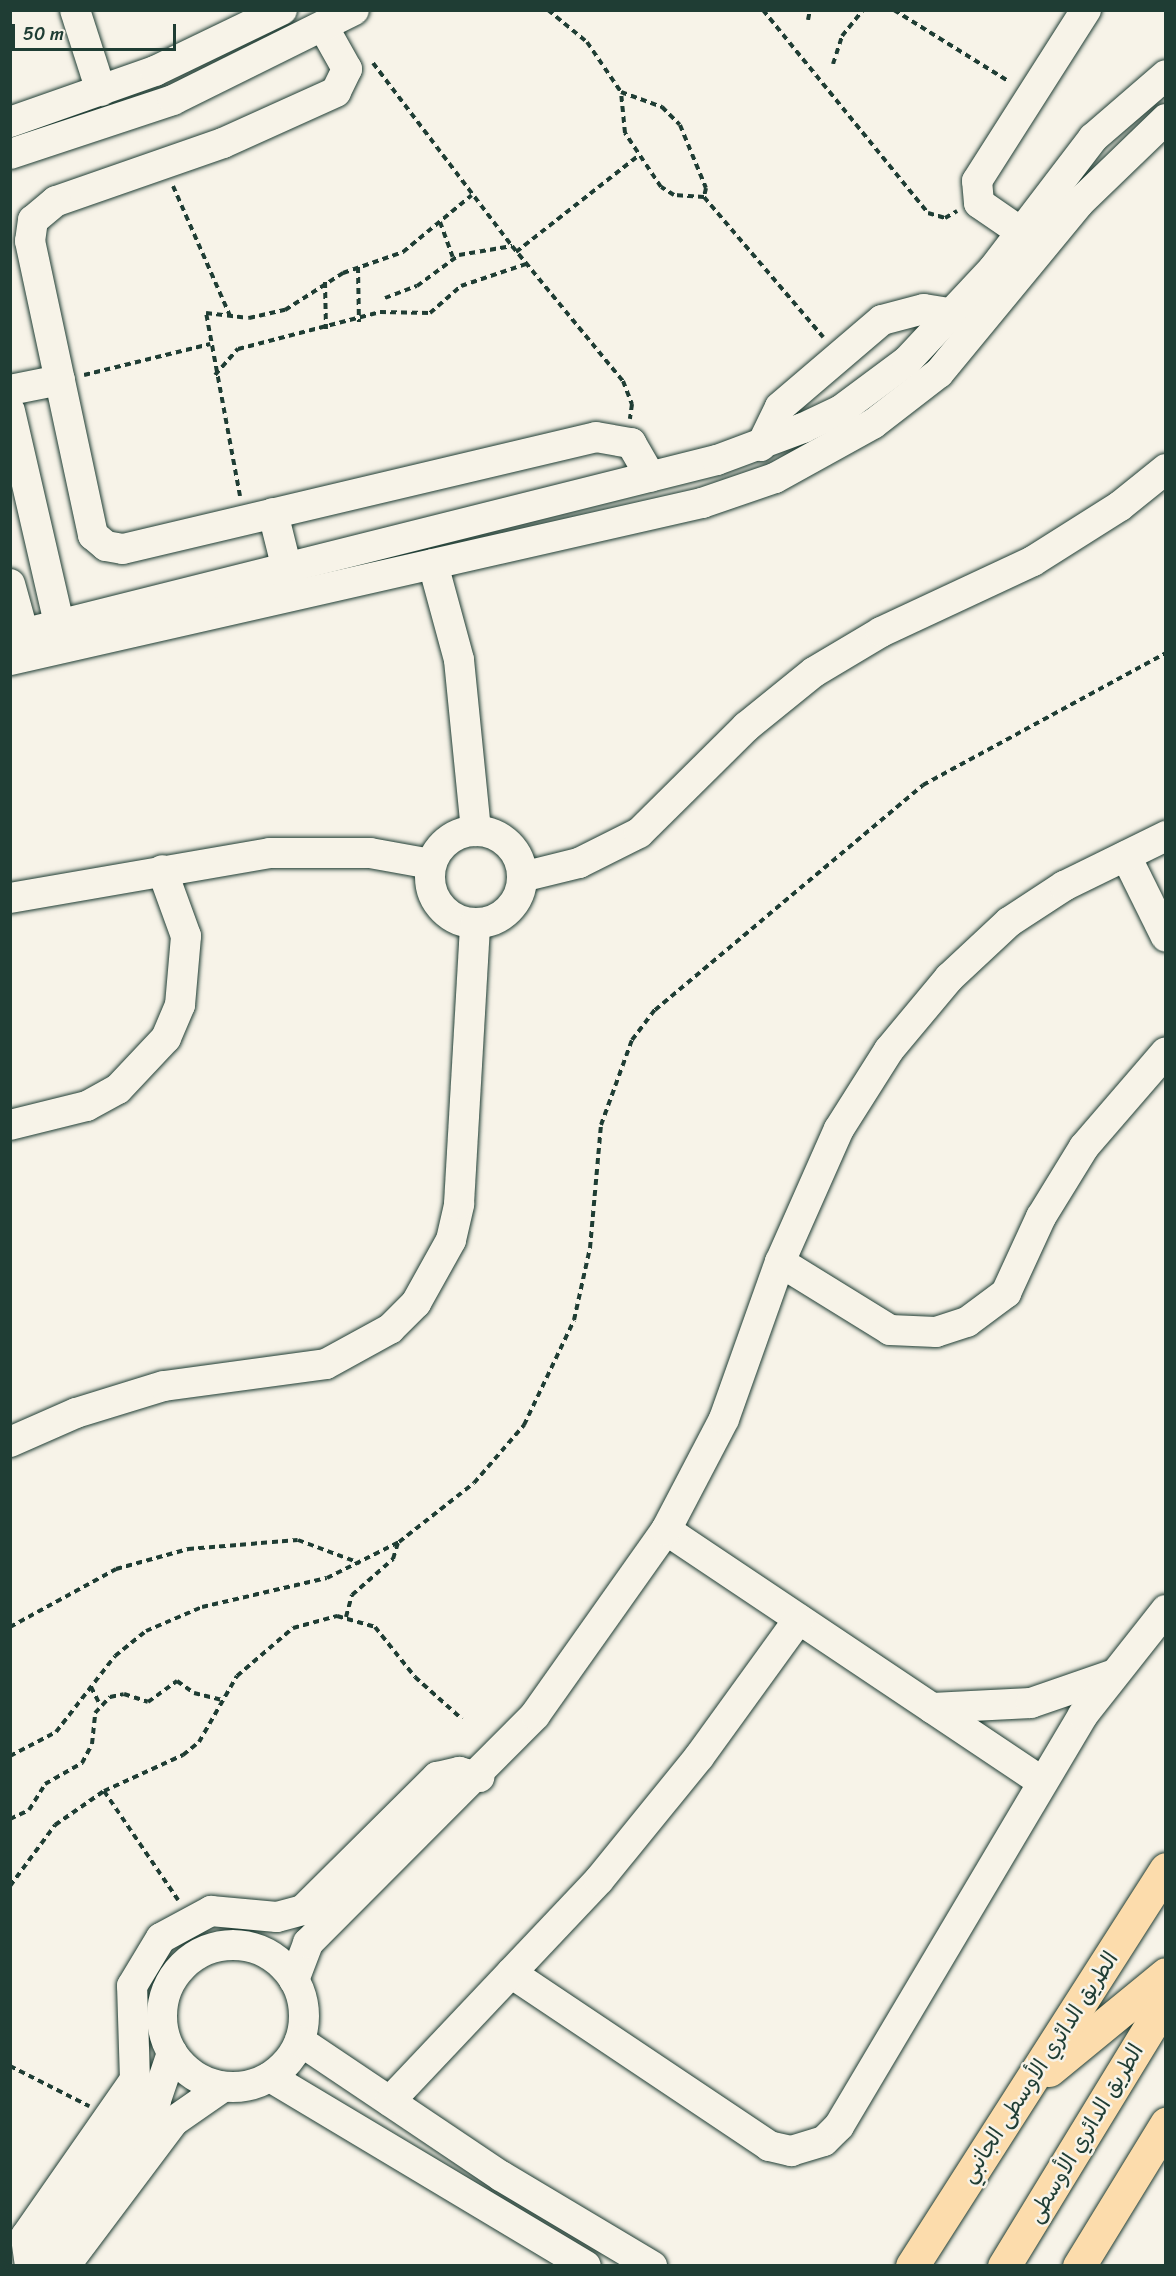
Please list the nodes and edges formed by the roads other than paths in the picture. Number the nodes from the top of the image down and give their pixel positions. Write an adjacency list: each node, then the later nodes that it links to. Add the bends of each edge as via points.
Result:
1 (75, 10): 7 (street)
2 (282, 10): 7 (street)
3 (354, 10): 5 (street)
4 (1086, 10): 11 (street, via 980,175 976,196 985,208)
5 (324, 28): 10 (street, via 173,100); 13 (street, via 347,69 341,88 164,166 56,201 33,220 30,241)
6 (1166, 75): 11 (street, via 1094,138)
7 (101, 91): 9 (street)
8 (1166, 119): 20 (street, via 1086,195 939,373 844,442 775,478 702,503)
9 (10, 122)
10 (10, 154)
11 (1021, 232): 12 (street)
12 (954, 314): 16 (street, via 868,391); 16 (street, via 924,309 895,314 780,407)
13 (60, 380): 14 (street); 19 (street, via 90,527 99,541 123,549)
14 (10, 390)
15 (10, 411): 24 (street)
16 (761, 446): 18 (street)
17 (1166, 469): 31 (street, via 1120,506 1033,561 881,632 814,672 746,727 639,833 579,863)
18 (651, 477): 19 (street, via 640,452 620,438 596,437); 21 (street)
19 (259, 516): 21 (street)
20 (433, 564): 23 (street); 26 (street, via 464,689)
21 (286, 565): 23 (street)
22 (10, 584): 25 (street)
23 (193, 603): 24 (street)
24 (62, 636): 25 (street)
25 (19, 647)
26 (476, 831): 29 (street, via 453,837); 31 (street, via 509,844)
27 (1166, 836): 28 (street)
28 (1126, 855): 34 (street); 37 (street, via 1009,922 918,1013 839,1129)
29 (431, 864): 30 (street, via 320,851 219,859); 33 (street, via 431,888 443,909)
30 (162, 870): 32 (street); 36 (street, via 177,901 186,947 180,1005 166,1038 118,1089 87,1106)
31 (522, 877): 33 (street, via 508,909)
32 (10, 898)
33 (475, 922): 38 (street, via 459,1204 444,1256 416,1303 382,1334 326,1364 164,1386 76,1413)
34 (1166, 937)
35 (1166, 1052): 37 (street, via 1084,1147 1041,1217 1006,1293 967,1322 921,1333 875,1325)
36 (10, 1125)
37 (780, 1262): 39 (street, via 724,1419)
38 (10, 1442)
39 (666, 1530): 41 (street); 44 (street, via 561,1683)
40 (1166, 1610): 42 (street)
41 (799, 1619): 43 (street); 47 (street, via 649,1819)
42 (1112, 1675): 43 (street, via 1031,1703); 45 (street)
43 (932, 1707): 45 (street)
44 (479, 1777): 49 (street, via 308,1943); 59 (street, via 459,1772 437,1777 303,1910 277,1917 230,1909 189,1919 161,1938 139,1968 129,2005 135,2080 26,2236)
45 (1043, 1782): 47 (street, via 839,2126 814,2146 791,2151 769,2146)
46 (1166, 1869): 55 (highway, الطريق الدائري الأوسطى الجانبي)
47 (511, 1973): 56 (street)
48 (1166, 1974): 55 (highway)
49 (294, 1980): 51 (street, via 304,2010); 52 (street, via 258,1950 226,1946 196,1955 173,1977 162,2007)
50 (1166, 2001): 64 (highway, الطريق الدائري الأوسطى)
51 (300, 2041): 53 (street); 56 (street)
52 (172, 2053): 54 (street, via 194,2076); 58 (street, via 156,2100)
53 (270, 2077): 54 (street); 61 (street)
54 (223, 2087): 58 (street, via 174,2121)
55 (1027, 2088): 63 (highway, الطريق الدائري الأوسطى الجانبي)
56 (390, 2101): 62 (street)
57 (1166, 2124): 65 (highway)
58 (86, 2216): 59 (street); 60 (street)
59 (31, 2265)
60 (65, 2265)
61 (586, 2265)
62 (652, 2265)
63 (912, 2265)
64 (1004, 2265)
65 (1078, 2265)

